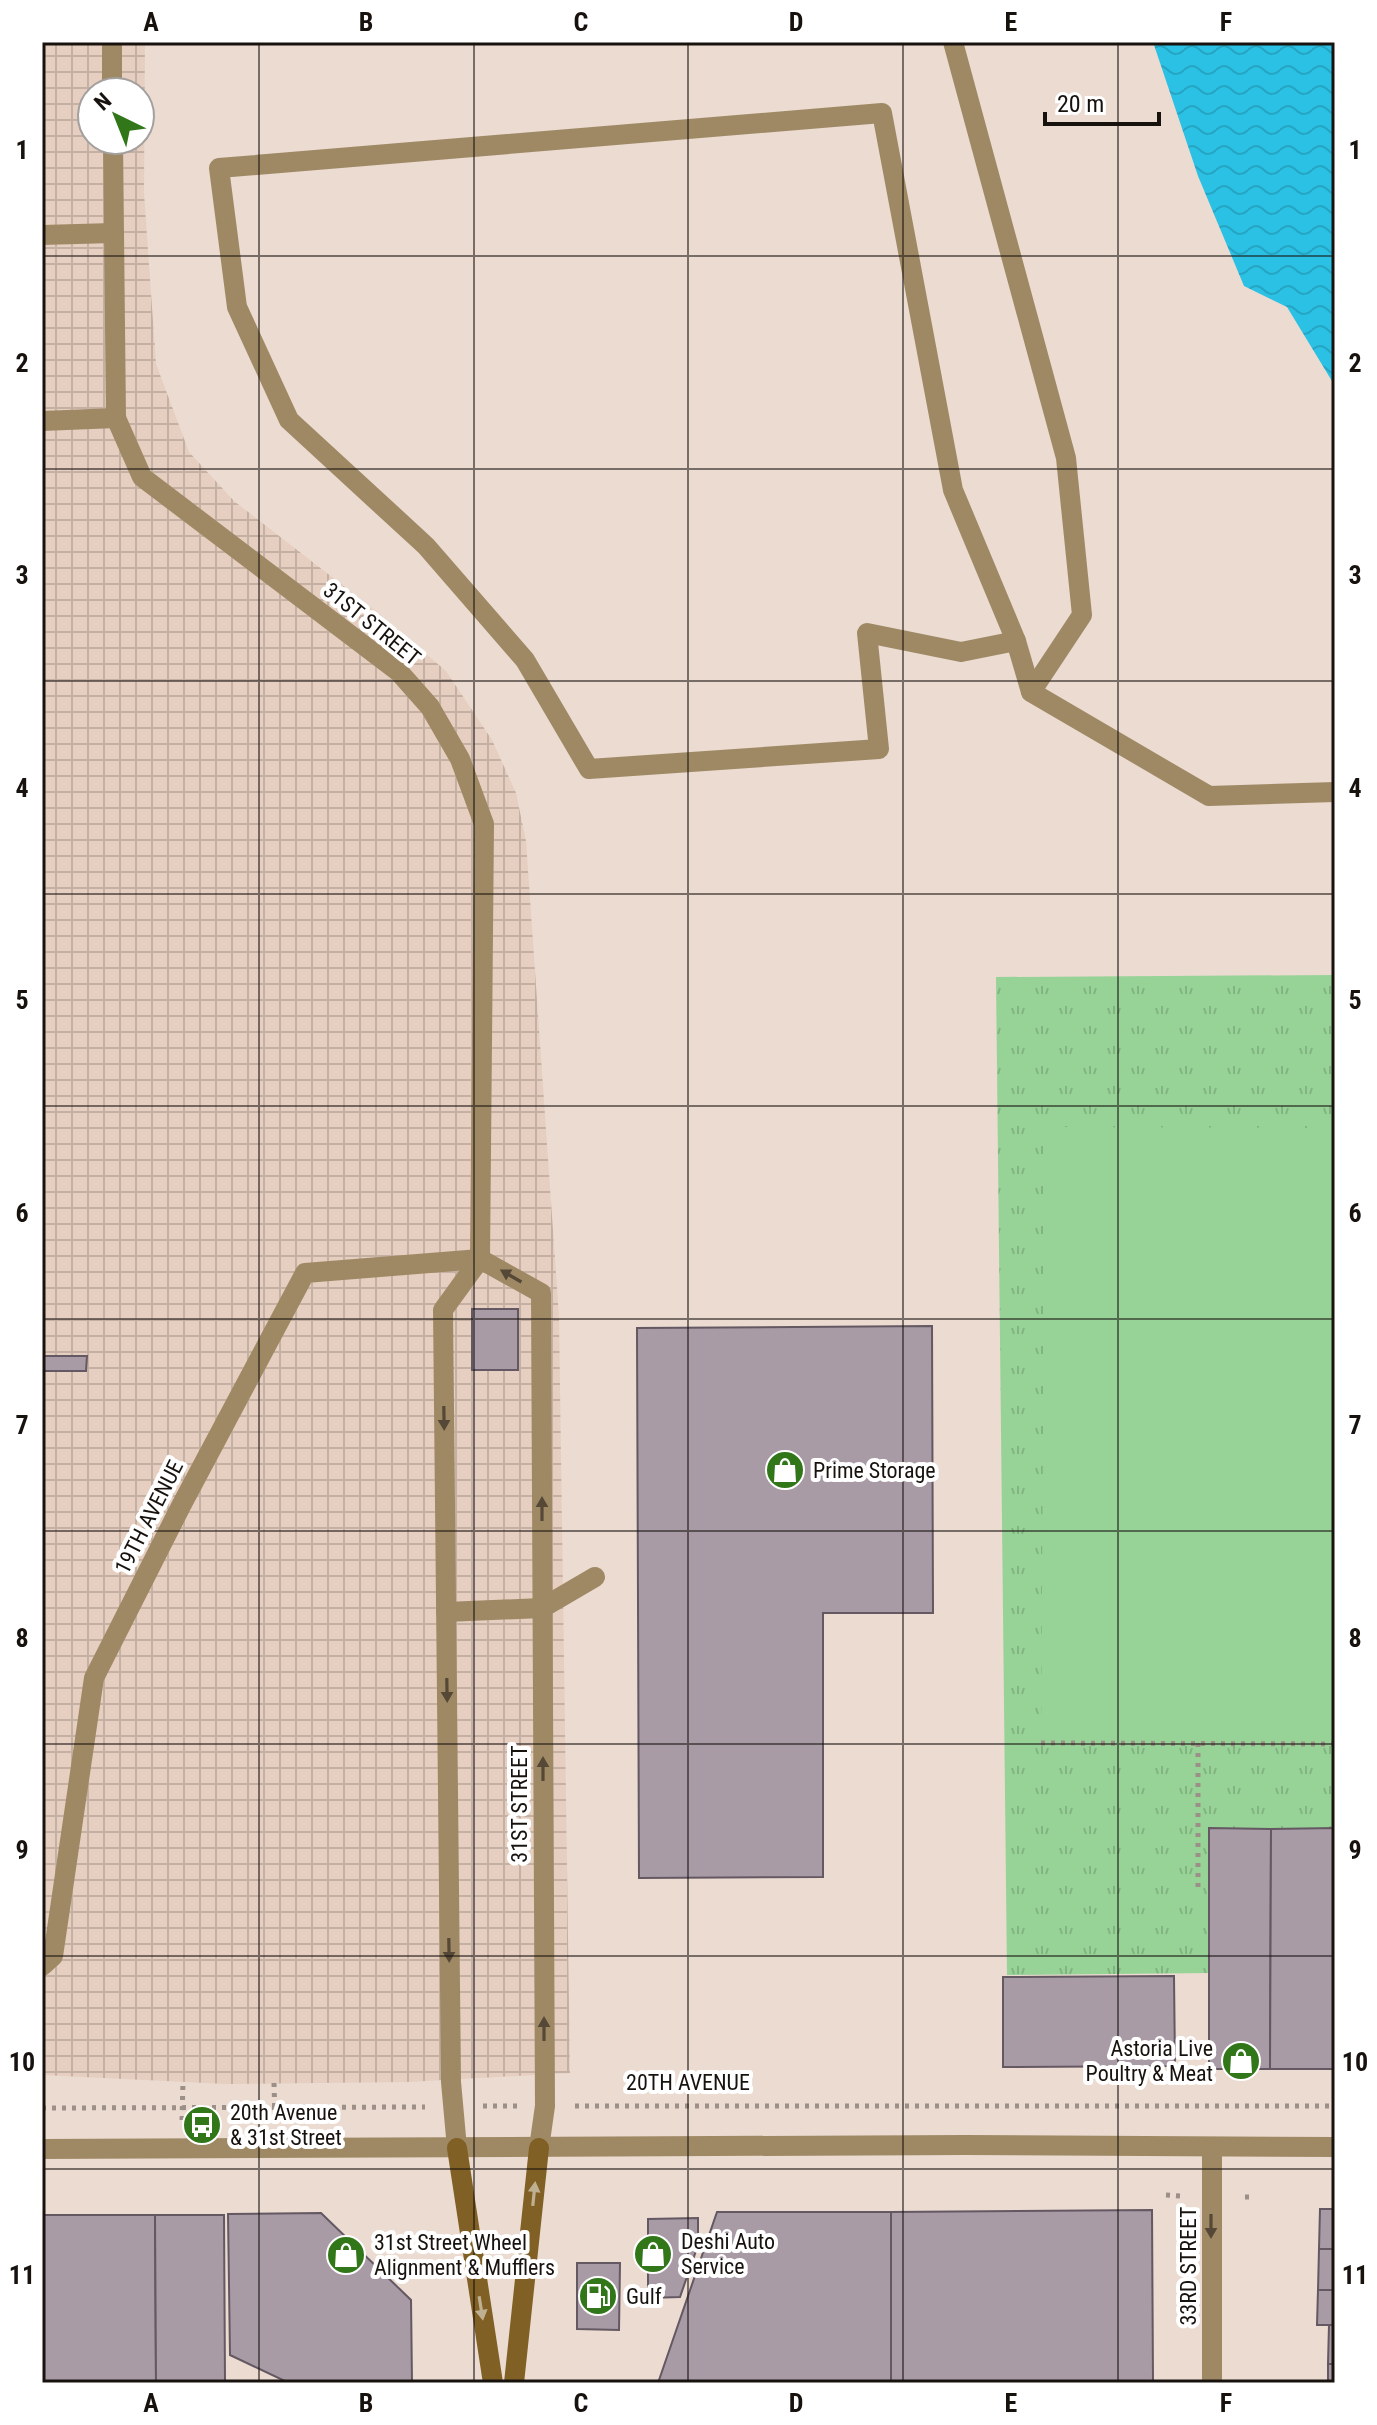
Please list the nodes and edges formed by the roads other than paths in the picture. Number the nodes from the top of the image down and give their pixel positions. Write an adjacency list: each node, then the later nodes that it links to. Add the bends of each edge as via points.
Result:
1 (112, 42): 3 (street)
2 (953, 42): 10 (street, via 1066,458 1082,615)
3 (112, 76)
4 (113, 156): 5 (street, 31ST STREET)
5 (113, 233): 6 (street); 7 (street, 31ST STREET)
6 (42, 235)
7 (116, 418): 8 (street); 12 (street, 31ST STREET, via 142,477 399,672 430,707 460,759 484,824)
8 (42, 421)
9 (1016, 641): 9 (street, via 953,490 882,113 219,168 237,307 289,420 426,546 525,660 589,769 879,749 867,633 961,652); 10 (street)
10 (1031, 692): 11 (street, via 1209,796)
11 (1335, 792)
12 (480, 1259): 14 (street, 31ST STREET, one-way to 12, via 541,1293); 15 (street, one-way to 15, via 443,1310); 16 (street, 19TH AVENUE, via 305,1273 94,1678 53,1956)
13 (595, 1577): 14 (street)
14 (542, 1608): 15 (street); 19 (street, 31ST STREET, one-way to 14, via 545,2106)
15 (446, 1612): 18 (street, one-way to 18, via 452,2106)
16 (42, 1966)
17 (1335, 2147): 20 (street)
18 (457, 2148): 19 (street); 21 (street); 22 (street, one-way to 22)
19 (539, 2148): 20 (street); 23 (street, 31ST STREET, one-way to 19)
20 (1212, 2148): 24 (street, 33RD STREET, one-way to 24)
21 (42, 2149)
22 (493, 2383)
23 (514, 2383)
24 (1212, 2383)

